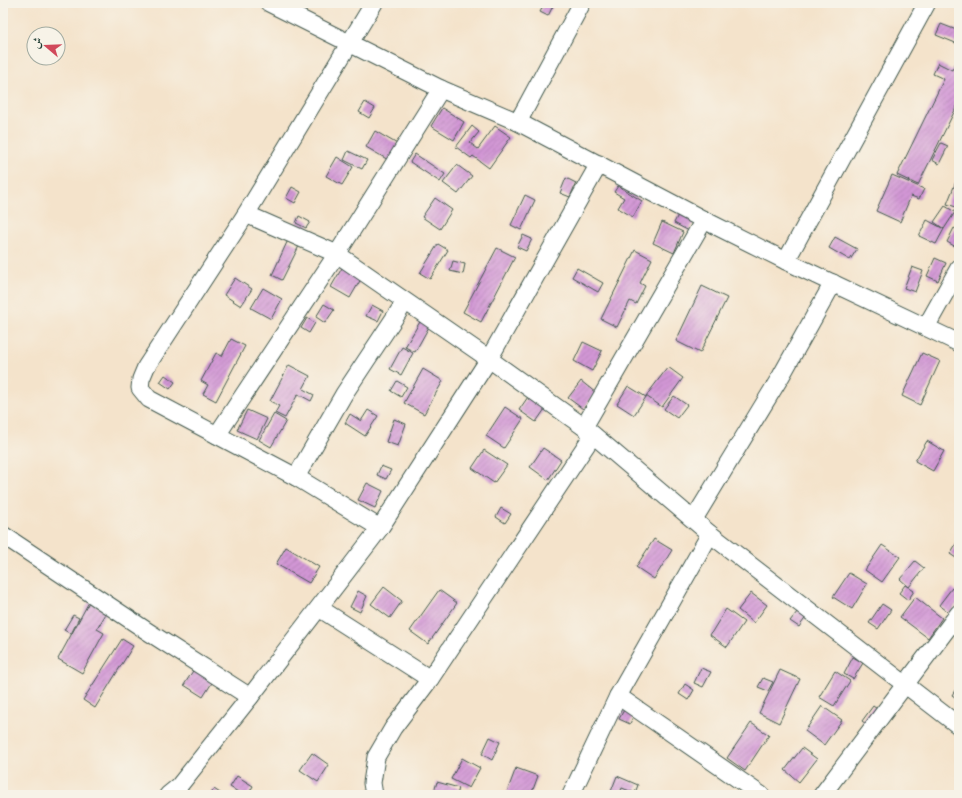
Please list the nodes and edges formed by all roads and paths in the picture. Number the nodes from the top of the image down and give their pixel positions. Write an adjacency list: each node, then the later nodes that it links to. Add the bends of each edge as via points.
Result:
1 (269, 3): 5 (street)
2 (374, 3): 5 (street)
3 (582, 3): 7 (street)
4 (928, 3): 12 (street)
5 (350, 44): 6 (street); 9 (street)
6 (441, 89): 7 (street); 11 (street)
7 (518, 122): 8 (street)
8 (599, 164): 10 (street); 18 (street)
9 (246, 214): 11 (street); 20 (street, via 146,367 140,388 149,399)
10 (704, 220): 12 (street); 19 (street)
11 (337, 254): 15 (street); 20 (street)
12 (786, 261): 14 (street)
13 (959, 268): 16 (street)
14 (833, 283): 16 (street); 22 (street, via 781,376)
15 (405, 302): 18 (street); 21 (street, via 344,394)
16 (926, 327): 17 (street)
17 (959, 343)
18 (489, 359): 19 (street); 23 (street)
19 (588, 431): 22 (street); 28 (street)
20 (218, 435): 21 (street)
21 (296, 477): 23 (street)
22 (694, 519): 24 (street)
23 (380, 528): 26 (street)
24 (710, 534): 29 (street); 30 (street)
25 (3, 535): 31 (street)
26 (319, 608): 28 (street); 31 (street)
27 (959, 613): 29 (street)
28 (430, 679): 34 (street, via 393,728 376,757 372,782)
29 (905, 686): 32 (street); 37 (street)
30 (618, 696): 35 (street); 36 (street)
31 (250, 697): 33 (street, via 179,786)
32 (959, 726)
33 (168, 795)
34 (374, 795)
35 (571, 795)
36 (761, 795)
37 (822, 795)

